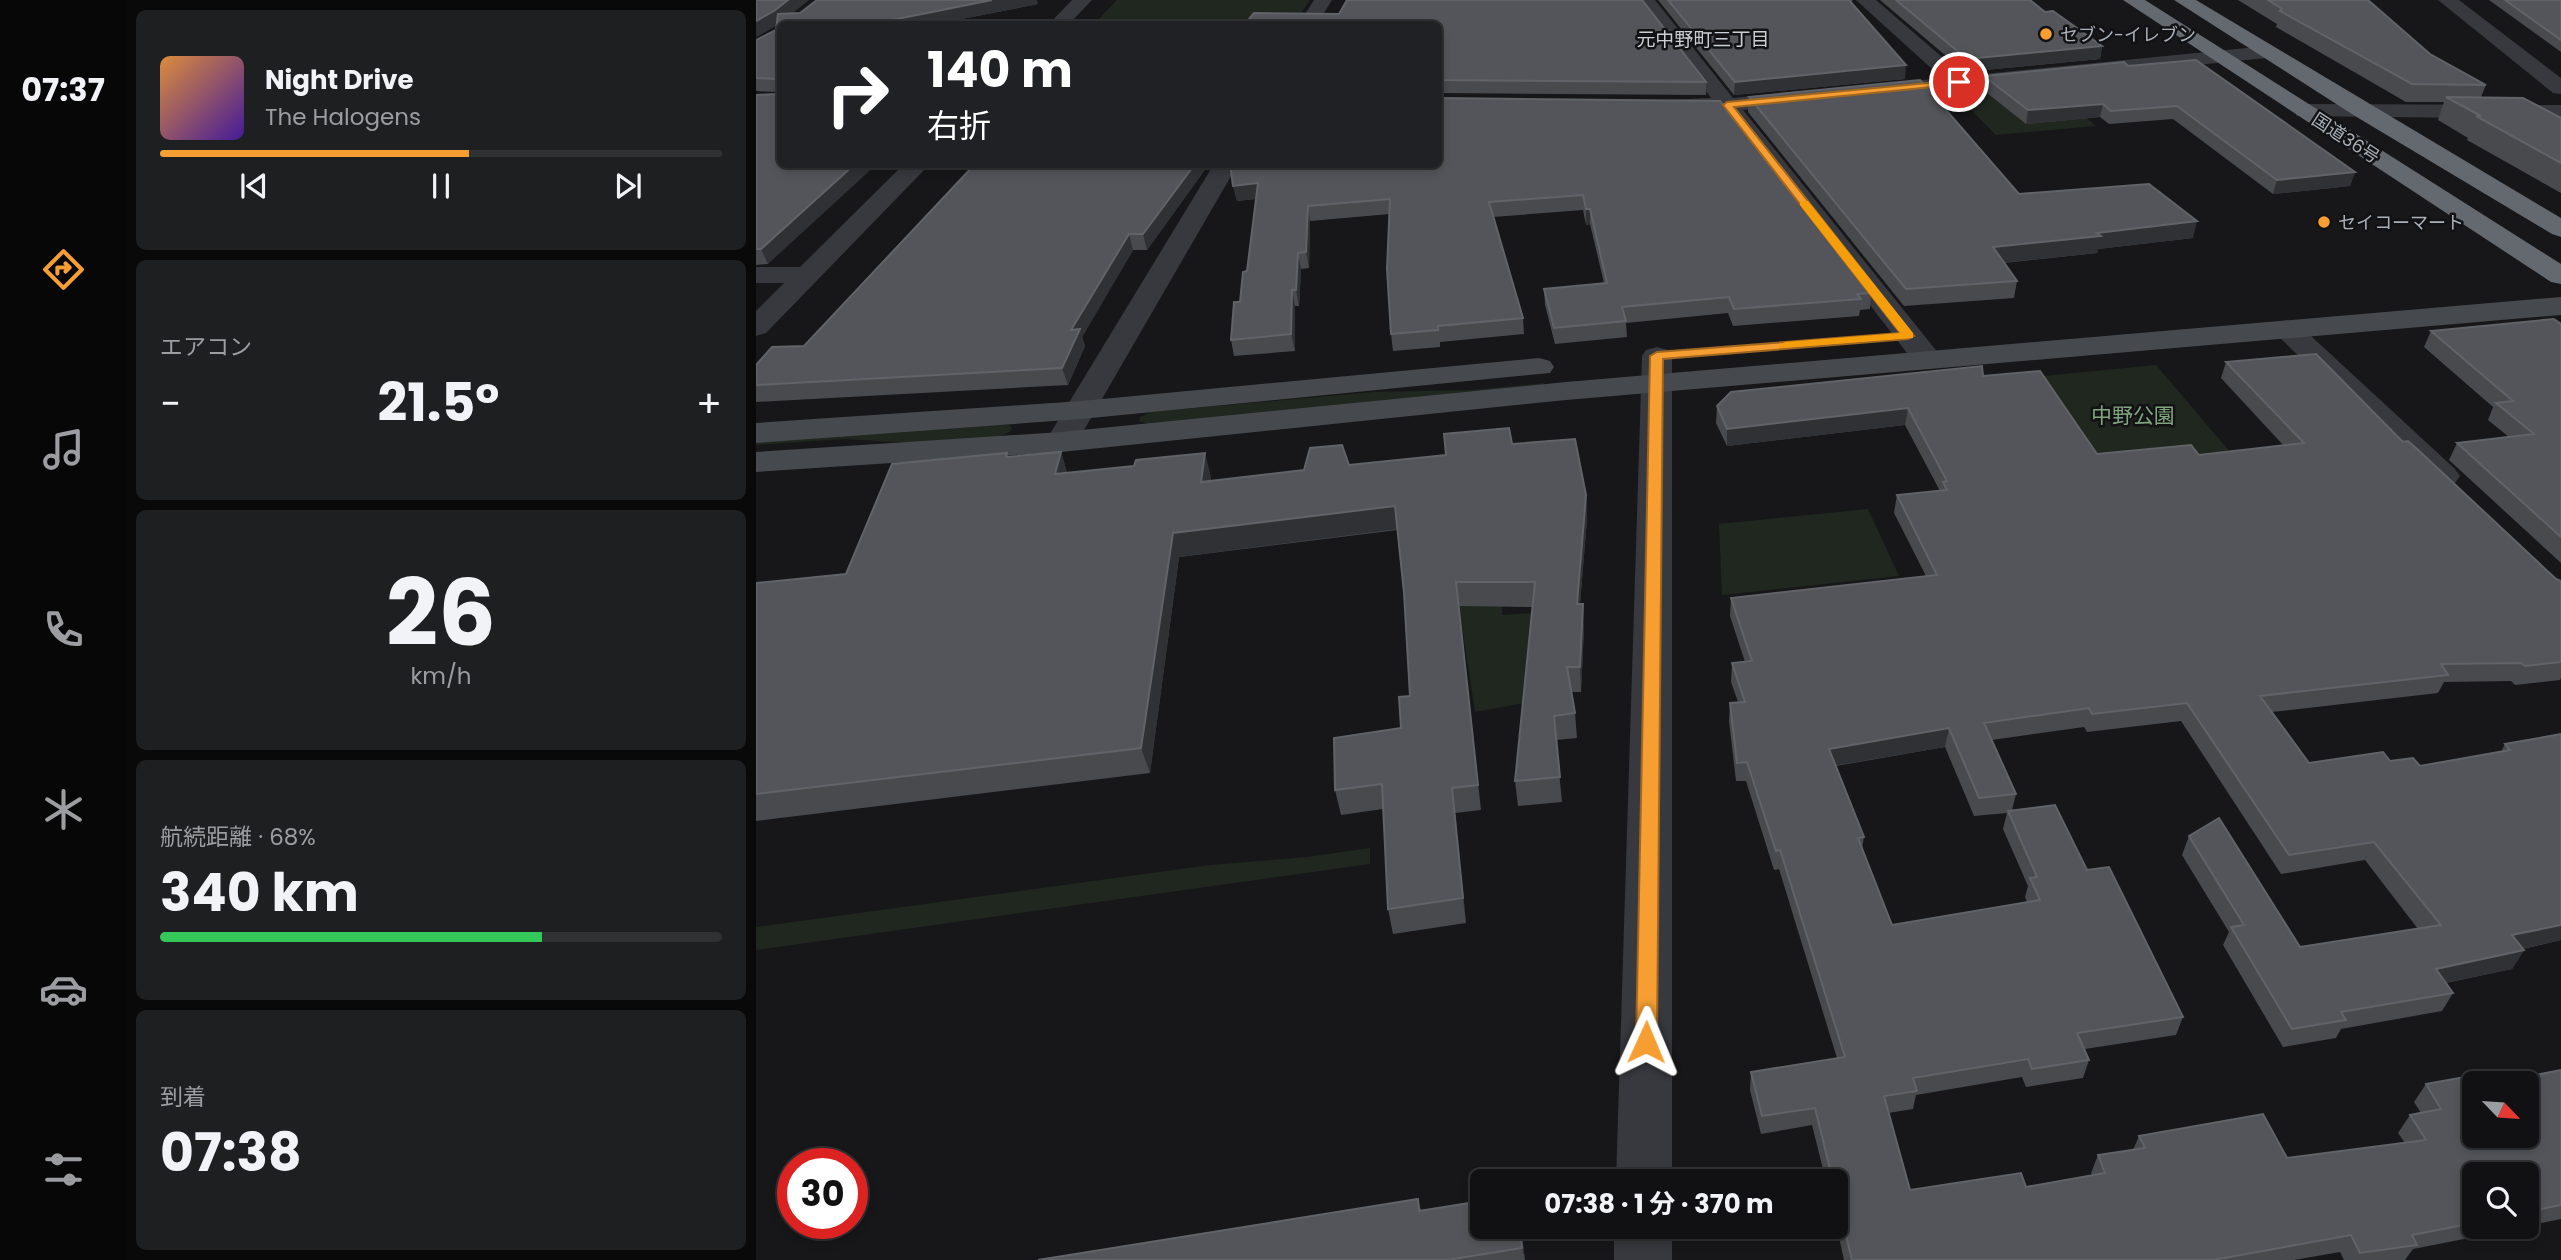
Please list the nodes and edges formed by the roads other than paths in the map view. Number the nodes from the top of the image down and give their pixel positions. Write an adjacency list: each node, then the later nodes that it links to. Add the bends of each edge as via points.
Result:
1 (1083, 0): 8 (street)
2 (1323, 0): 9 (street)
3 (1645, 0): 17 (street)
4 (1865, 0): 12 (street)
5 (2132, 0): 11 (highway, 国道36号)
6 (2183, 0): 10 (highway, 国道36号)
7 (2447, 0): 13 (street)
8 (1061, 21)
9 (1310, 21)
10 (2267, 52): 11 (street); 19 (highway, 国道36号)
11 (2220, 57): 12 (street); 18 (highway, 国道36号)
12 (1959, 82): 14 (street)
13 (2561, 88)
14 (1850, 93)
15 (1823, 96): 17 (street)
16 (1645, 104): 17 (street)
17 (1727, 105): 30 (street)
18 (2305, 111): 19 (street); 26 (highway, 国道36号)
19 (2363, 111): 20 (street); 23 (highway, 国道36号)
20 (2561, 112)
21 (914, 168): 25 (street)
22 (1224, 168): 33 (street)
23 (2561, 229)
24 (756, 275): 25 (street)
25 (808, 275): 28 (street)
26 (2561, 279): 30 (street)
27 (2561, 306): 29 (street)
28 (756, 327)
29 (2287, 329): 31 (street); 37 (street)
30 (1908, 336): 31 (street); 32 (street)
31 (1928, 360): 32 (street)
32 (1656, 370): 33 (street); 35 (street); 38 (street)
33 (1081, 410): 34 (street); 35 (street)
34 (756, 433)
35 (1061, 443): 36 (street)
36 (756, 462)
37 (2463, 495)
38 (1644, 1169)
39 (1643, 1239): 40 (street)
40 (1643, 1260)

